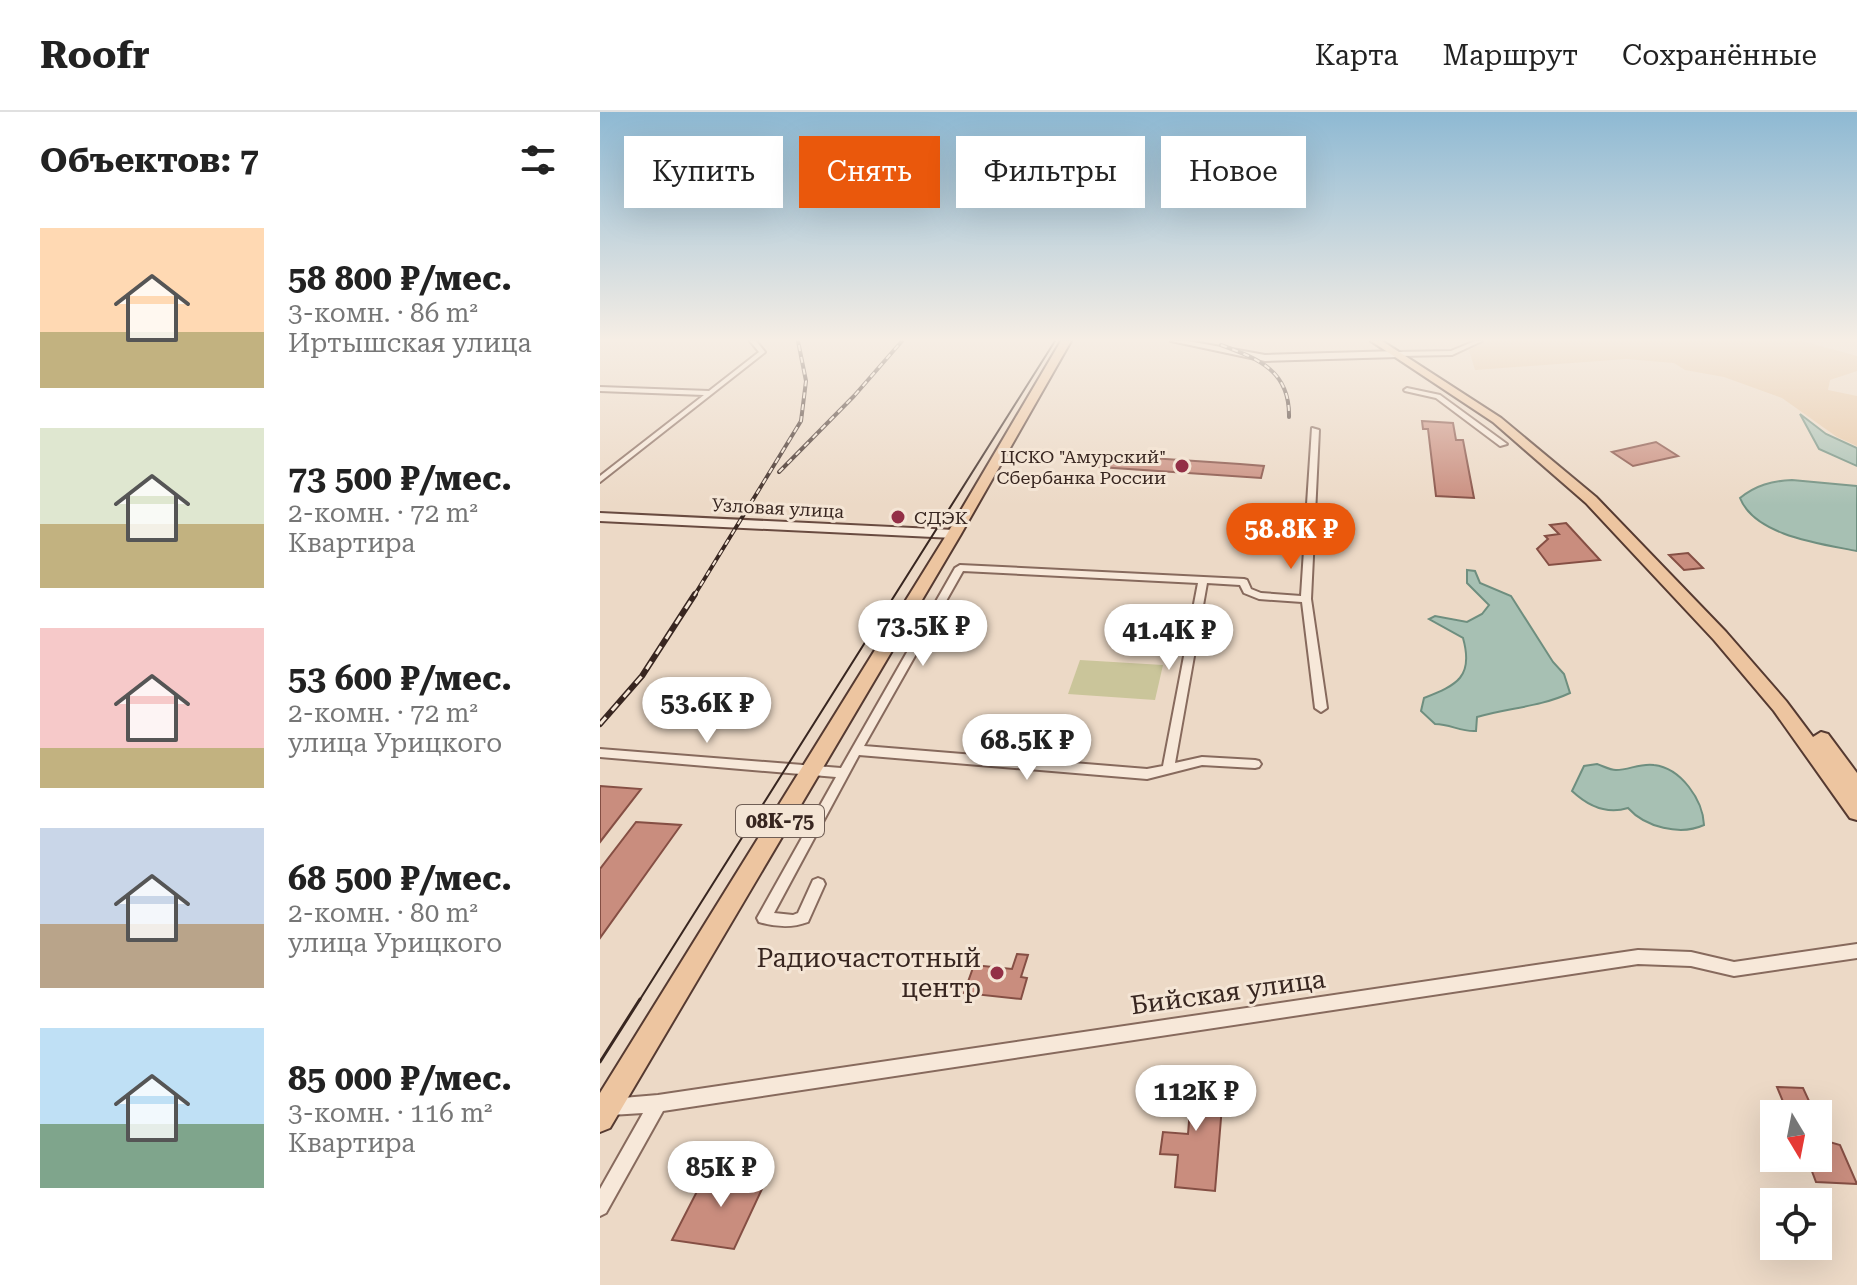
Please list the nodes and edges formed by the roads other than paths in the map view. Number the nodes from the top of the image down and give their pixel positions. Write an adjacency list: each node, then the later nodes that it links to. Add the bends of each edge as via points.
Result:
1 (707, 396): 8 (street)
2 (1034, 396): 10 (main road, 08К-75)
3 (1437, 396): 7 (street)
4 (1462, 396): 21 (main road, via 1591,500 1770,694)
5 (1467, 396): 20 (main road, via 1525,433 1598,495 1768,675)
6 (1315, 430): 12 (street)
7 (1503, 444)
8 (600, 480)
9 (600, 517): 10 (street, Узловая улица)
10 (954, 534): 18 (main road, 08К-75)
11 (1203, 581): 12 (street, via 1244,582 1247,591 1259,596); 14 (street, via 960,568); 17 (street)
12 (1306, 599): 13 (street)
13 (1321, 708)
14 (856, 750): 17 (street, via 1147,774); 19 (street)
15 (600, 753): 18 (street)
16 (1255, 764): 17 (street, via 1202,761)
17 (1168, 769)
18 (810, 770): 19 (street); 25 (main road, 08К-75)
19 (844, 773): 22 (street, via 764,918 803,918)
20 (1857, 788)
21 (1857, 812)
22 (818, 884)
23 (1857, 951): 24 (street, Бийская улица, via 1734,969 1691,959 1638,957)
24 (658, 1103): 25 (street, Бийская улица); 26 (street)
25 (603, 1113)
26 (600, 1207)

